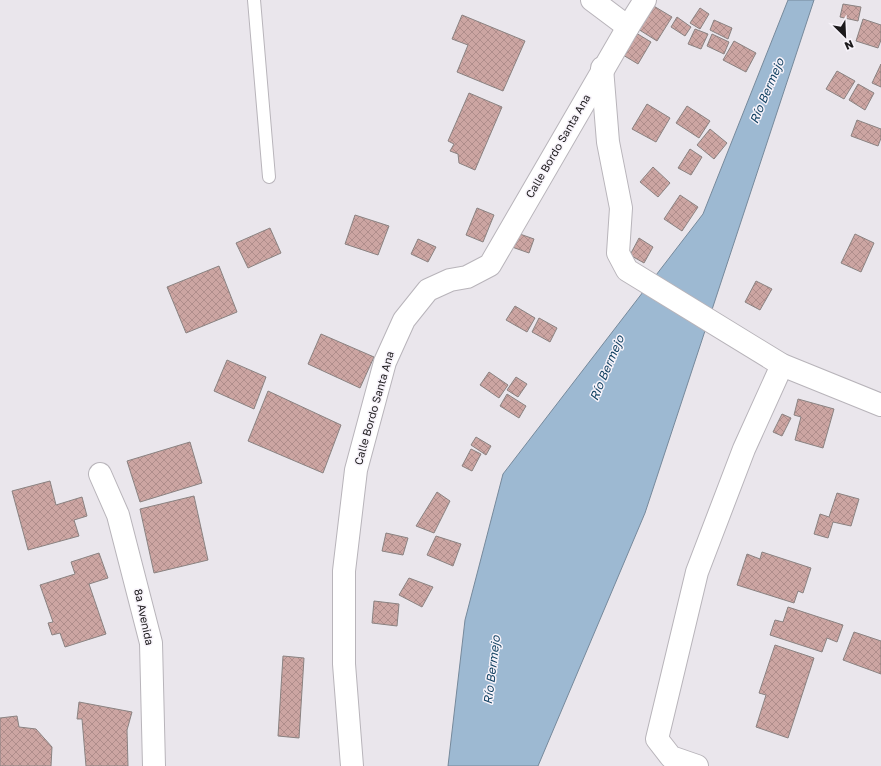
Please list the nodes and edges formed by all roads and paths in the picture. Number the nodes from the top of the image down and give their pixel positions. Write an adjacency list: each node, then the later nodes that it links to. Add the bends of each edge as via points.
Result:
1 (254, 0): 6 (lane)
2 (592, 0): 4 (street)
3 (645, 0): 4 (street, Calle Bordo Santa Ana)
4 (628, 26): 5 (street, Calle Bordo Santa Ana)
5 (602, 68): 7 (street, via 608,142 621,208 618,253 627,270); 11 (street, Calle Bordo Santa Ana, via 490,265 467,277 450,280 428,290 404,320 385,362 356,470 344,570 344,664)
6 (269, 177)
7 (782, 365): 8 (street); 12 (street, via 744,449 698,572 657,738 671,757)
8 (881, 405)
9 (100, 474): 10 (street, 8a Avenida, via 118,515 151,643)
10 (154, 766)
11 (352, 766)
12 (697, 766)

